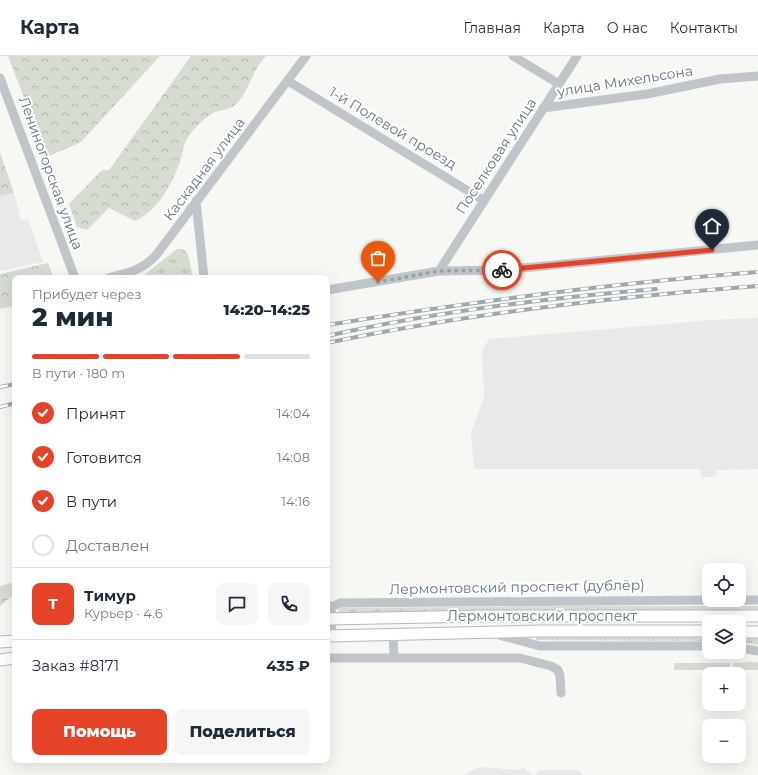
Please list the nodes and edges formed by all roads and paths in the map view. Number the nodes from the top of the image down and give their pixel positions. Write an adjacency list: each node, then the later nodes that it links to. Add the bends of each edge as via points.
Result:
1 (306, 56): 6 (street, Каскадная улица)
2 (513, 56): 7 (street)
3 (576, 56): 7 (street, Поселковая улица)
4 (758, 76): 8 (street, улица Михельсона, via 720,79 647,94)
5 (0, 78): 13 (street, Лениногорская улица)
6 (288, 81): 9 (street, 1-й Полевой проезд); 10 (street, Каскадная улица)
7 (559, 84): 8 (street, Поселковая улица)
8 (544, 108): 9 (street, Поселковая улица)
9 (483, 200): 12 (street, Поселковая улица)
10 (196, 201): 14 (street, Каскадная улица, via 164,247 147,264 136,271); 15 (street)
11 (758, 245): 12 (street, via 503,270)
12 (439, 271): 16 (street)
13 (74, 275)
14 (120, 275)
15 (204, 275)
16 (330, 289)
17 (702, 600): 20 (street, Лермонтовский проспект (дублёр), via 341,603)
18 (746, 600): 19 (street)
19 (758, 600)
20 (330, 614)
21 (330, 615): 22 (main road, Лермонтовский проспект)
22 (758, 616)
23 (702, 631): 26 (main road, Лермонтовский проспект)
24 (746, 632): 25 (main road)
25 (758, 632)
26 (490, 633): 27 (main road, Лермонтовский проспект); 31 (street, via 540,646)
27 (393, 634): 28 (main road, Лермонтовский проспект); 34 (street)
28 (330, 636)
29 (12, 641): 30 (main road)
30 (0, 642)
31 (702, 646)
32 (746, 649): 33 (street)
33 (758, 651)
34 (394, 657): 36 (street); 38 (street, via 526,659 558,670)
35 (12, 658): 37 (main road)
36 (330, 658)
37 (0, 660)
38 (561, 693)

